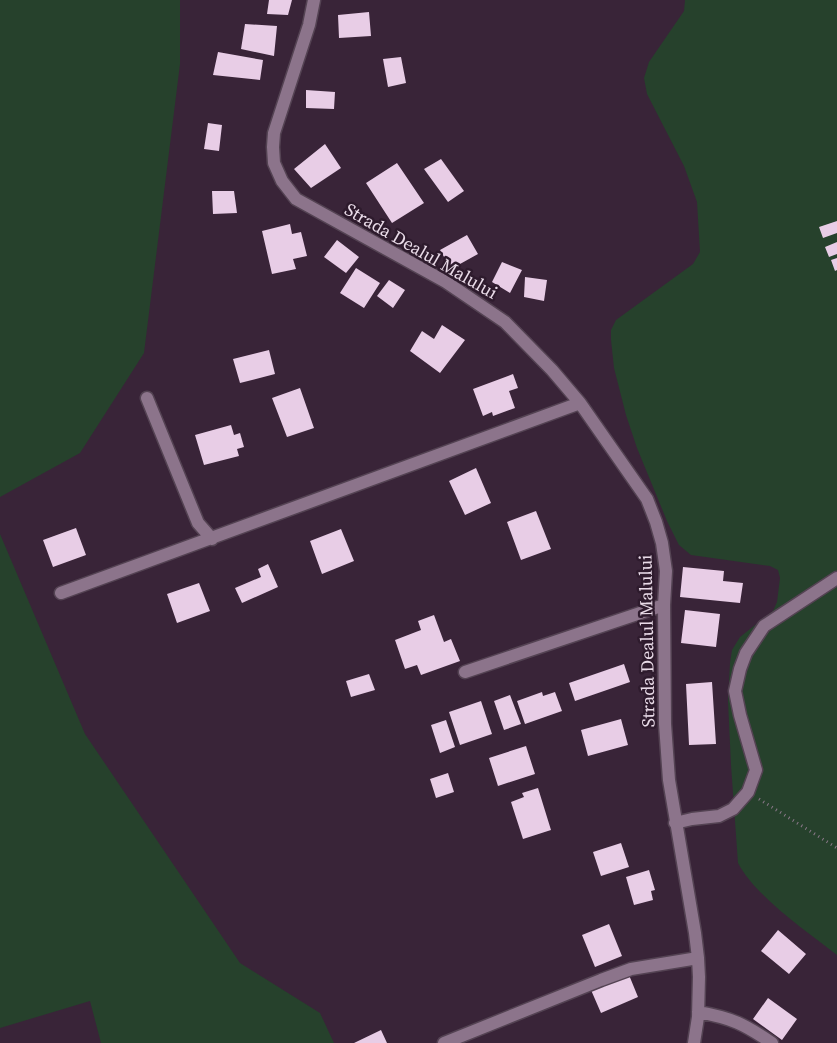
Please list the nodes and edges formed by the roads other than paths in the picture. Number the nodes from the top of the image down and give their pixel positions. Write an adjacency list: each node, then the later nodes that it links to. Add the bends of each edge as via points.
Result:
1 (314, 0): 3 (street, Strada Dealul Malului, via 274,133 274,163 282,181 296,199 446,282 505,322)
2 (147, 398): 4 (street, via 198,523)
3 (580, 403): 4 (street); 7 (street, Strada Dealul Malului, via 647,499 662,543 666,571)
4 (212, 539): 6 (street)
5 (837, 578): 9 (street, via 764,626 746,653 735,691 756,770 748,792 733,809 719,816)
6 (62, 593)
7 (664, 605): 8 (street); 9 (street, Strada Dealul Malului, via 665,724)
8 (465, 672)
9 (676, 823): 10 (street, Strada Dealul Malului)
10 (698, 958): 11 (street, Strada Dealul Malului); 12 (street, via 631,969)
11 (698, 1012): 13 (street, Strada Dealul Malului); 14 (street, via 747,1026)
12 (444, 1043)
13 (694, 1043)
14 (772, 1043)

